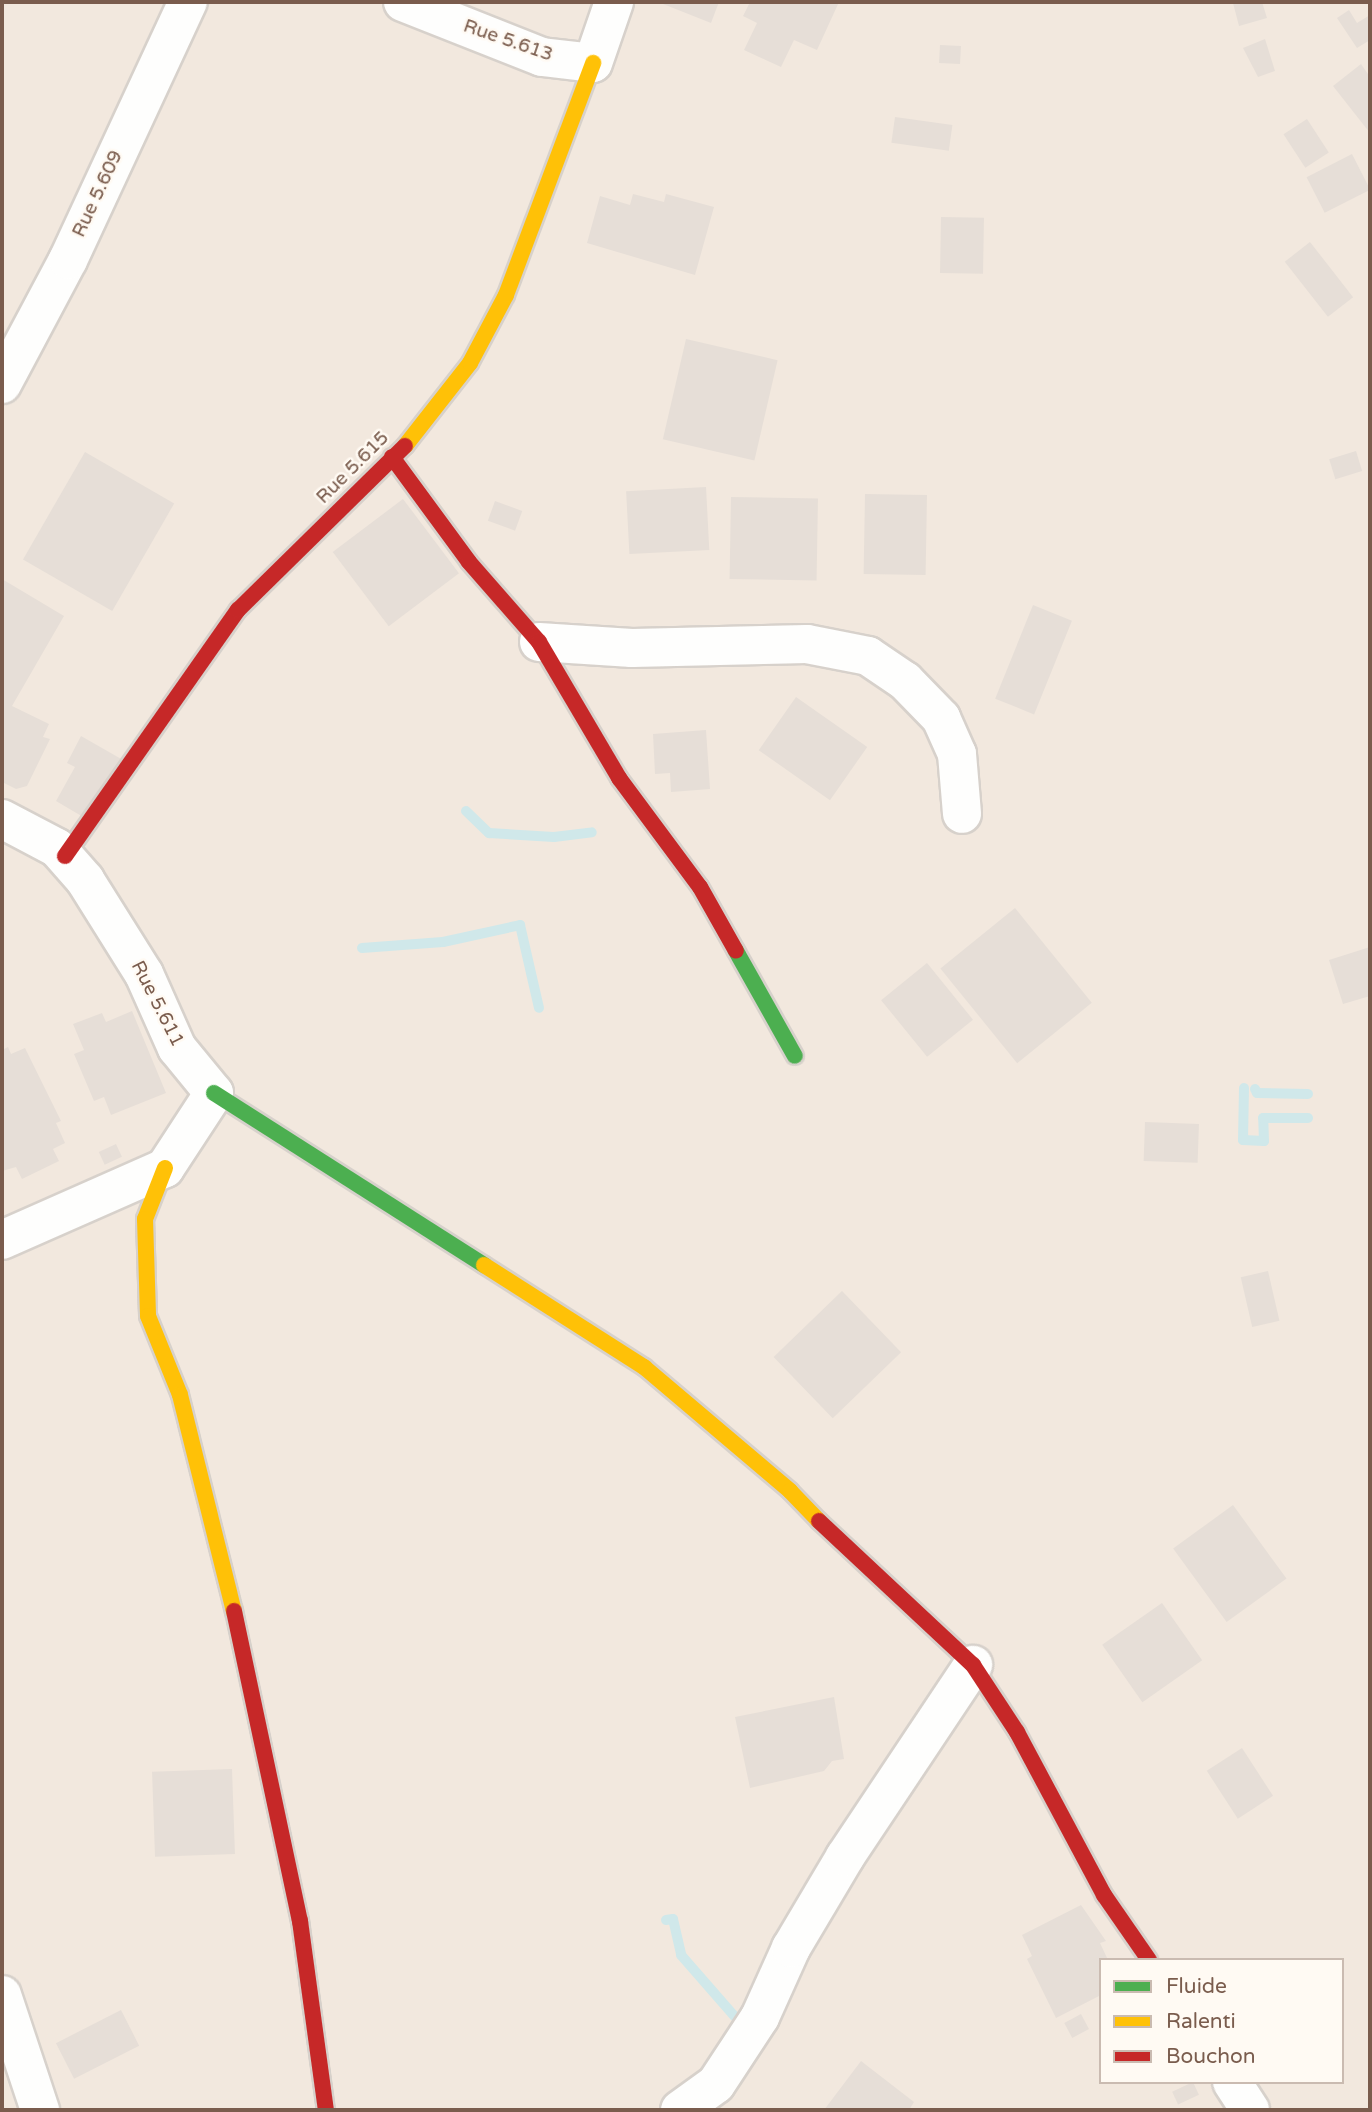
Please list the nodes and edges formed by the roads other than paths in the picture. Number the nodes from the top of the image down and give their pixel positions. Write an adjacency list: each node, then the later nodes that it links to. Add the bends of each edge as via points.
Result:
1 (188, 2): 5 (street, Rue 5.609, via 68,260)
2 (403, 2): 4 (street, Rue 5.613, via 542,57)
3 (614, 2): 4 (street)
4 (593, 63): 6 (street, Rue 5.615, via 506,295 470,363 420,432)
5 (2, 384)
6 (392, 457): 7 (street, via 470,562); 10 (street, Rue 5.615, via 238,610)
7 (539, 642): 8 (street, via 632,648 807,644 868,656 905,681 941,719 957,754); 11 (street, via 619,778 700,887)
8 (962, 814)
9 (2, 818): 10 (street, Rue 5.611)
10 (65, 856): 12 (street, Rue 5.611, via 144,974 177,1048)
11 (795, 1056)
12 (214, 1093): 13 (street); 15 (street, via 644,1367 790,1491 856,1560 945,1635)
13 (165, 1168): 14 (street); 20 (street, via 145,1219 148,1316 180,1395 245,1656 304,1945)
14 (2, 1240)
15 (973, 1665): 16 (street, via 1017,1732 1104,1895); 21 (street, via 845,1857 791,1948 760,2017 716,2084)
16 (1148, 1958)
17 (2, 1995): 19 (street)
18 (1233, 2084): 22 (street)
19 (40, 2110)
20 (326, 2110)
21 (680, 2110)
22 (1250, 2110)

